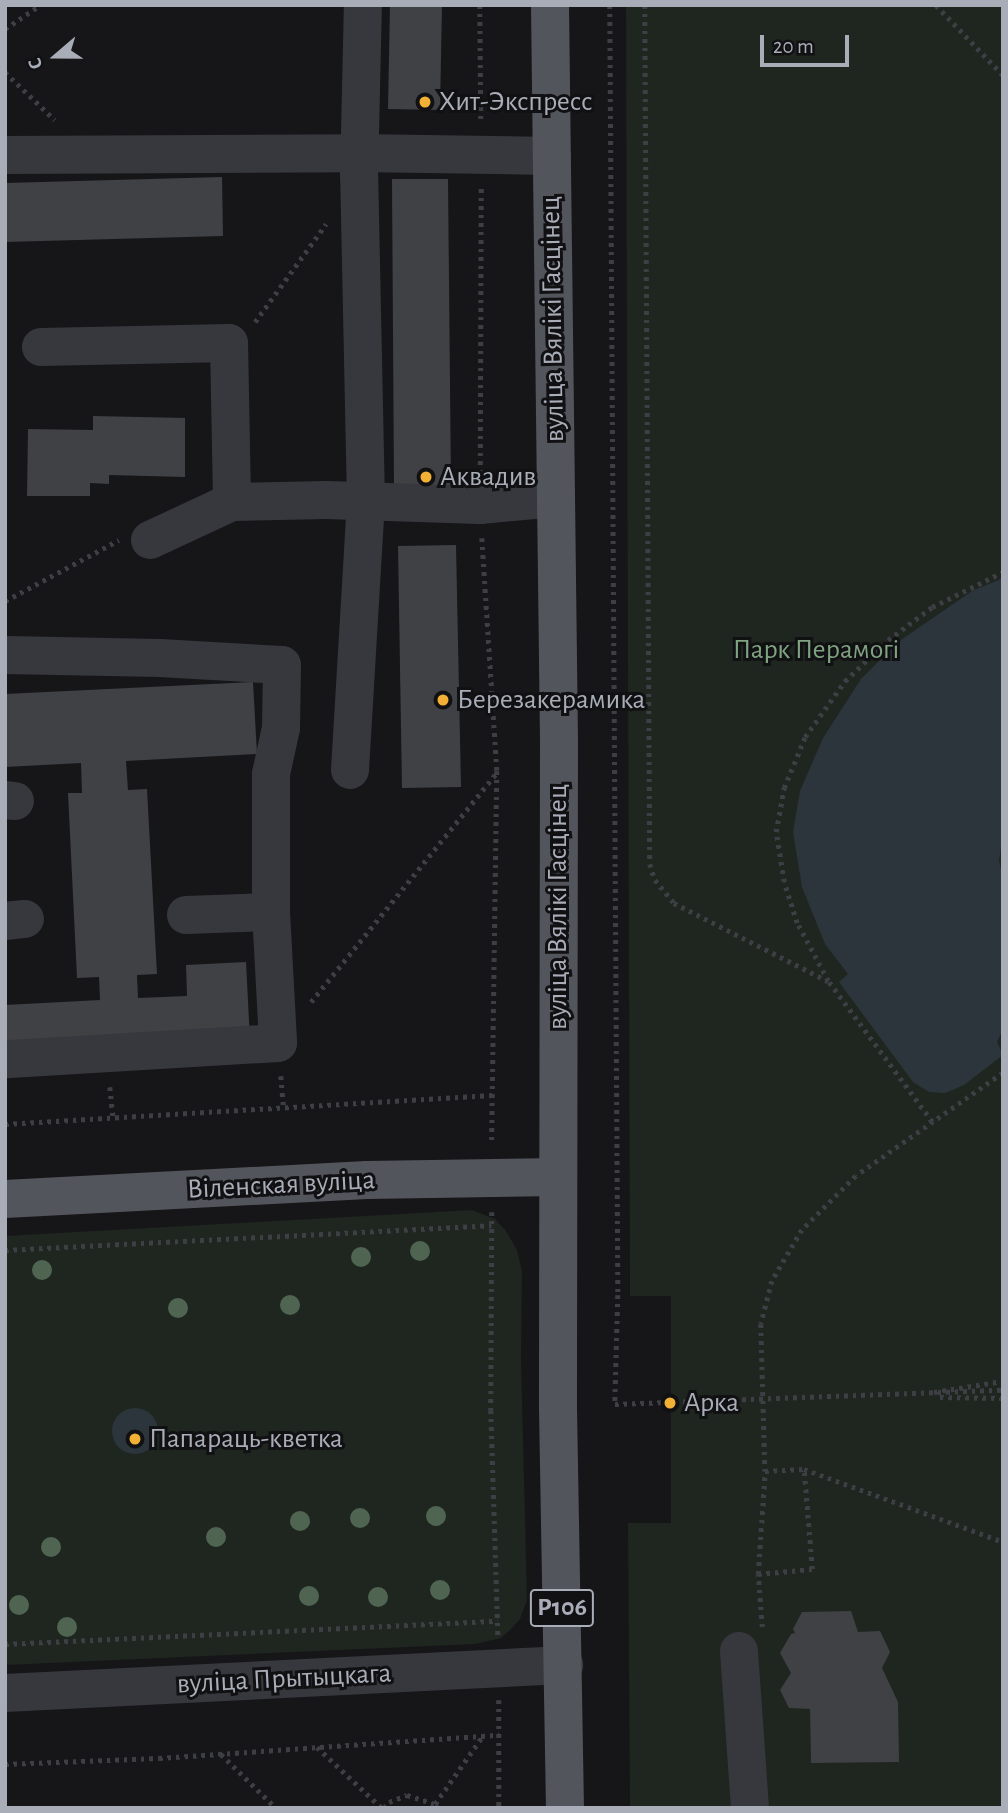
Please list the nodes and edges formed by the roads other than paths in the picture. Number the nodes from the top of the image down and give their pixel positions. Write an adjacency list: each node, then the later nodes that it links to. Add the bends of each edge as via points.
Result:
1 (363, 5): 3 (street)
2 (550, 5): 5 (main road, вуліца Вялікі Гасцінец / Р106)
3 (359, 153): 4 (street); 5 (street); 9 (street)
4 (5, 155)
5 (552, 156): 7 (main road, вуліца Вялікі Гасцінец / Р106)
6 (40, 347): 8 (street, via 229,343)
7 (555, 498): 9 (street, via 480,505); 16 (main road, вуліца Вялікі Гасцінец / Р106)
8 (232, 502): 9 (street); 10 (street)
9 (366, 502): 12 (street)
10 (150, 540)
11 (5, 655): 13 (street, via 282,665 281,727 271,774)
12 (351, 770)
13 (271, 912): 14 (street); 15 (street, via 278,1043)
14 (186, 915)
15 (5, 1059)
16 (558, 1177): 17 (main road, Віленская вуліца, via 380,1179); 19 (main road, вуліца Вялікі Гасцінец / Р106)
17 (5, 1199)
18 (739, 1651): 22 (street)
19 (564, 1665): 20 (street, вуліца Прытыцкага); 21 (main road, вуліца Вялікі Гасцінец / Р106)
20 (5, 1693)
21 (565, 1808)
22 (750, 1808)

